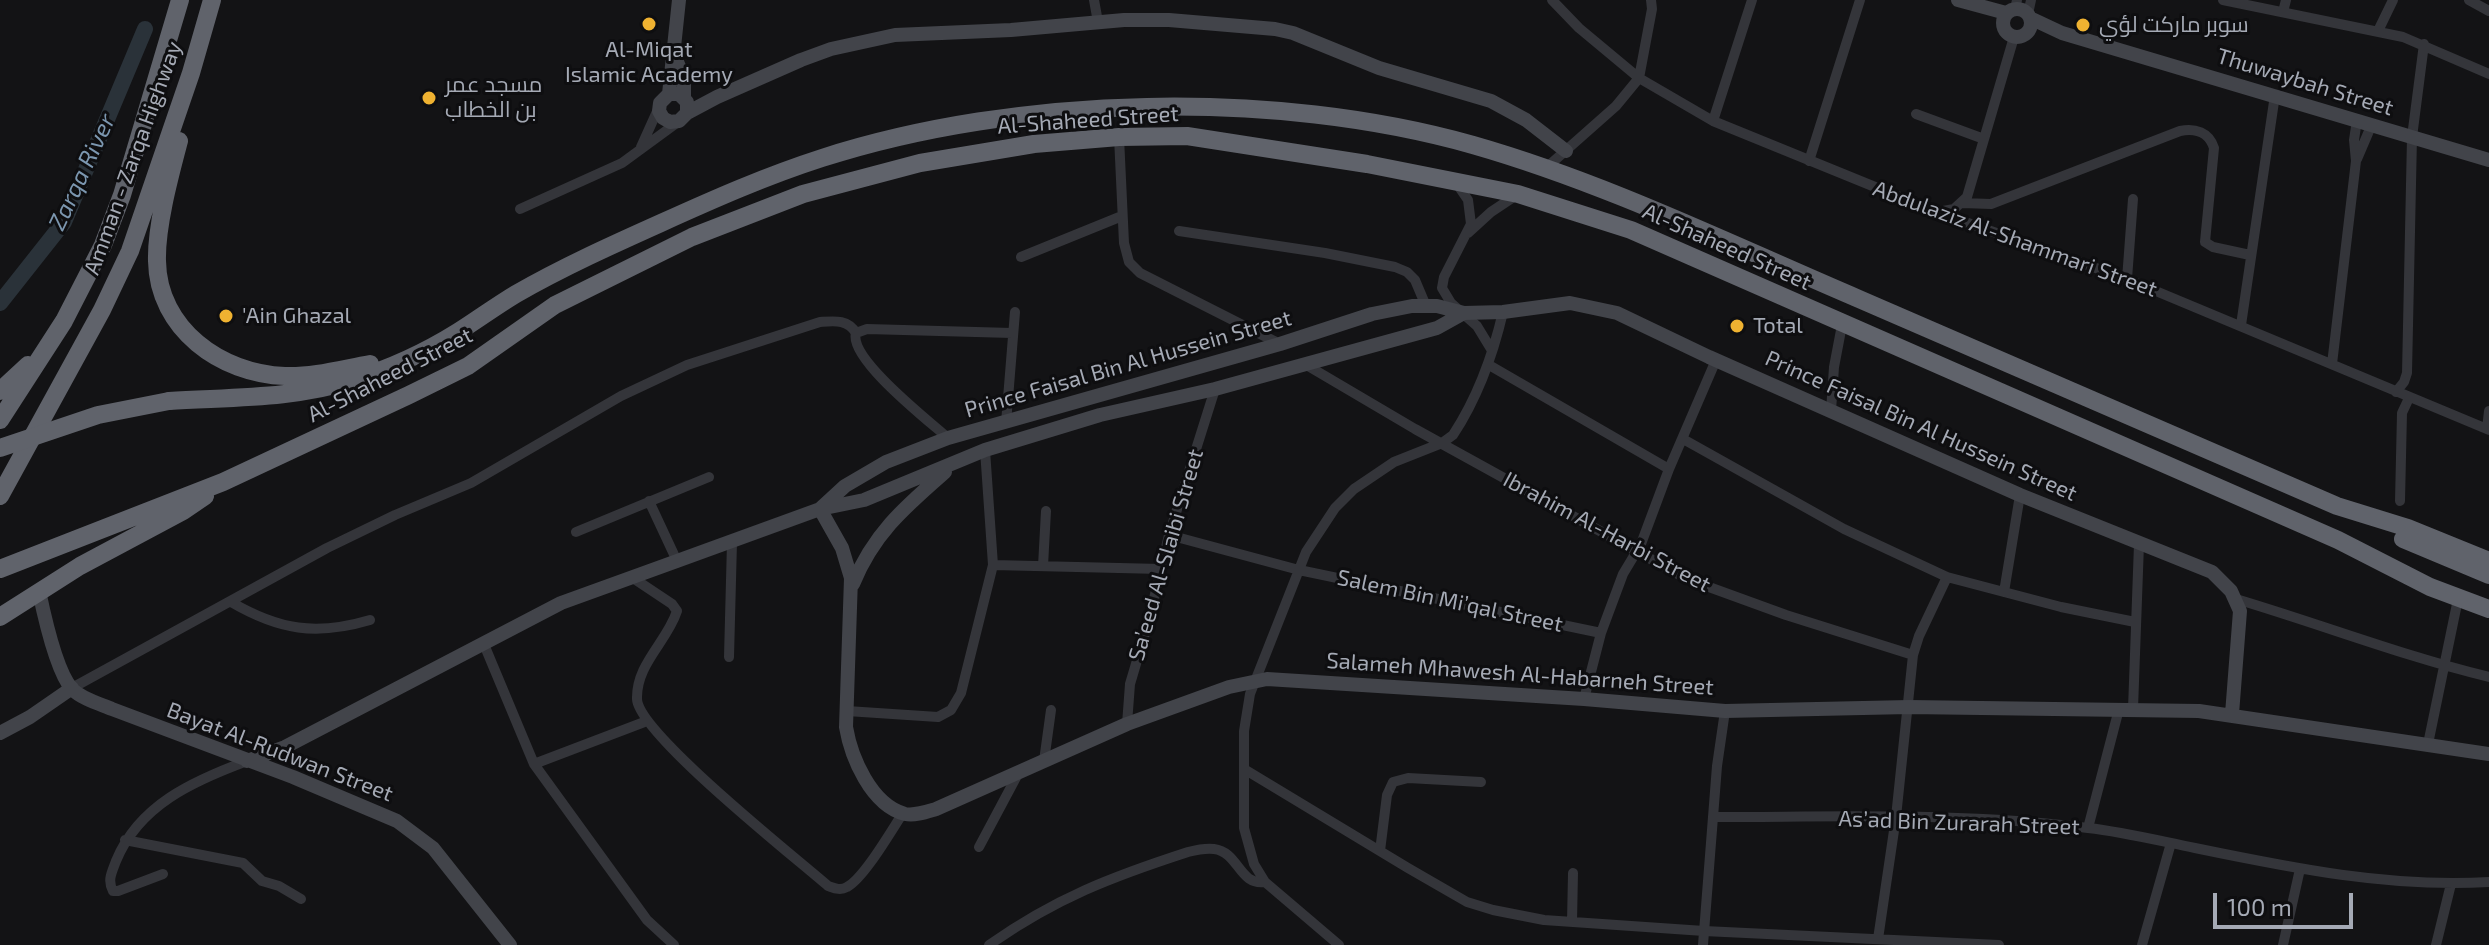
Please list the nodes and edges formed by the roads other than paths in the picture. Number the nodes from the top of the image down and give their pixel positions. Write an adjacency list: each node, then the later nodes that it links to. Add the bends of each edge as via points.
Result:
1 (180, 0): 61 (highway, Amman - Zarqa Highway, via 113,220 78,296)
2 (212, 0): 20 (highway, Amman - Zarqa Highway)
3 (679, 0): 24 (street, via 674,55 684,79)
4 (1094, 0): 17 (street)
5 (1552, 0): 22 (street, Abdulaziz Al-Shammari Street)
6 (1651, 0): 22 (street)
7 (1752, 0): 28 (street)
8 (1860, 0): 36 (street)
9 (1958, 0): 16 (street, Thuwaybah Street)
10 (2223, 0): 15 (street)
11 (2286, 0): 15 (street)
12 (2393, 0): 18 (street)
13 (2469, 0): 14 (street)
14 (2489, 11)
15 (2283, 12): 18 (street)
16 (2019, 17): 23 (street, Thuwaybah Street); 32 (street)
17 (1098, 22): 24 (street, via 895,35 816,54 717,97); 34 (street, via 1181,21 1293,33 1379,68 1491,101)
18 (2378, 31): 19 (street)
19 (2424, 44): 21 (street); 31 (street)
20 (191, 73): 63 (highway, via 157,260 162,294 178,324 209,353 266,374 310,375); 86 (highway, Amman - Zarqa Highway, via 130,251)
21 (2489, 74)
22 (1639, 78): 28 (street, Abdulaziz Al-Shammari Street); 34 (street)
23 (2275, 95): 27 (street, Thuwaybah Street); 48 (street)
24 (681, 105): 25 (street, via 662,99); 25 (street, via 667,121); 33 (street)
25 (659, 107): 33 (street)
26 (1916, 114): 32 (street)
27 (2357, 120): 29 (street, Thuwaybah Street); 37 (street)
28 (1713, 121): 36 (street, Abdulaziz Al-Shammari Street)
29 (2372, 124): 31 (street, Thuwaybah Street); 37 (street)
30 (1119, 137): 39 (highway, Al-Shaheed Street, via 1225,140); 45 (street); 84 (highway, Al-Shaheed Street, via 1034,144 920,163 764,207 656,253 555,305 461,369)
31 (2412, 137): 35 (street, Thuwaybah Street); 69 (street, via 2407,373)
32 (1984, 139): 42 (street)
33 (641, 149): 43 (street, via 622,163)
34 (1566, 151): 38 (street)
35 (2489, 160)
36 (1809, 161): 44 (street, Abdulaziz Al-Shammari Street)
37 (2356, 161): 65 (street)
38 (1546, 168): 63 (highway, Al-Shaheed Street, via 1405,129 1254,110 1114,107 977,123 860,147 753,182 573,264); 91 (highway, Al-Shaheed Street)
39 (1455, 182): 40 (highway, Al-Shaheed Street); 47 (street, via 1471,212)
40 (1518, 194): 47 (street); 55 (highway, Al-Shaheed Street, via 1631,230)
41 (2133, 199): 50 (street)
42 (1962, 203): 44 (street); 48 (street, via 1991,204 2193,130 2206,135 2214,148 2205,242)
43 (520, 209)
44 (1934, 211): 50 (street, Abdulaziz Al-Shammari Street)
45 (1122, 216): 49 (street); 59 (street, via 1126,253 1136,270)
46 (1179, 231): 51 (street, via 1395,267 1415,280)
47 (1467, 235): 54 (street, via 1442,282 1447,299)
48 (2250, 255): 56 (street)
49 (1021, 257)
50 (2127, 279): 56 (street, Abdulaziz Al-Shammari Street)
51 (1426, 306): 54 (street, Prince Faisal Bin Al Hussein Street); 59 (street, Prince Faisal Bin Al Hussein Street, via 1385,310)
52 (1015, 312): 58 (street)
53 (1503, 312): 54 (street, Prince Faisal Bin Al Hussein Street); 60 (street); 62 (street, Prince Faisal Bin Al Hussein Street, via 1570,303 1603,308)
54 (1464, 313): 60 (street); 64 (street, Prince Faisal Bin Al Hussein Street, via 1437,328)
55 (1842, 325): 71 (street); 94 (highway, Al-Shaheed Street)
56 (2241, 325): 65 (street, Abdulaziz Al-Shammari Street)
57 (856, 333): 58 (street); 76 (street, via 856,346 869,365); 114 (street, via 843,322 820,322 677,369 590,412 471,483 341,541)
58 (1012, 333): 74 (street)
59 (1280, 344): 74 (street, Prince Faisal Bin Al Hussein Street)
60 (1491, 349): 66 (street)
61 (43, 353): 68 (highway); 73 (highway, Amman - Zarqa Highway)
62 (1716, 360): 71 (street, Prince Faisal Bin Al Hussein Street); 77 (street)
63 (400, 362): 79 (highway, Al-Shaheed Street, bridge, via 300,393 169,401 98,415)
64 (1303, 363): 67 (street, Prince Faisal Bin Al Hussein Street); 78 (street, Ibrahim Al-Harbi Street)
65 (2332, 364): 69 (street, Abdulaziz Al-Shammari Street)
66 (1489, 365): 78 (street, via 1460,424); 82 (street)
67 (1215, 389): 80 (street, Prince Faisal Bin Al Hussein Street, via 1100,415); 93 (street, Sa’eed Al-Slaibi Street)
68 (0, 391)
69 (2396, 392): 70 (street, Abdulaziz Al-Shammari Street)
70 (2409, 398): 75 (street, Abdulaziz Al-Shammari Street); 88 (street, via 2402,417)
71 (1831, 411): 85 (street, Prince Faisal Bin Al Hussein Street)
72 (2489, 411): 75 (street, Abdulaziz Al-Shammari Street)
73 (0, 420)
74 (1006, 423): 76 (street, Prince Faisal Bin Al Hussein Street)
75 (2488, 429)
76 (948, 438): 89 (street, Prince Faisal Bin Al Hussein Street, via 886,462 845,486)
77 (1683, 439): 82 (street); 106 (street, via 1855,535)
78 (1442, 443): 97 (street, Ibrahim Al-Harbi Street); 104 (street, via 1394,462 1345,497)
79 (0, 448)
80 (985, 450): 81 (street, Prince Faisal Bin Al Hussein Street); 100 (street)
81 (953, 464): 89 (street, Prince Faisal Bin Al Hussein Street, via 853,504); 108 (street, via 878,536)
82 (1669, 469): 97 (street)
83 (709, 477): 87 (street)
84 (223, 482): 102 (highway, Al-Shaheed Street); 109 (highway, via 183,511)
85 (2020, 495): 96 (street, Prince Faisal Bin Al Hussein Street); 110 (street)
86 (0, 496)
87 (649, 501): 92 (street); 98 (street)
88 (2400, 501)
89 (820, 509): 95 (street, Prince Faisal Bin Al Hussein Street); 108 (street, via 846,557)
90 (1046, 511): 101 (street)
91 (2378, 520): 99 (highway, Al-Shaheed Street); 105 (highway, Al-Shaheed Street, via 2401,538)
92 (576, 532)
93 (1169, 535): 103 (street, Sa’eed Al-Slaibi Street); 104 (street, Salem Bin Mi’qal Street)
94 (2338, 540): 111 (highway, Al-Shaheed Street); 113 (highway, Al-Shaheed Street)
95 (732, 542): 98 (street, Prince Faisal Bin Al Hussein Street); 122 (street)
96 (2139, 544): 112 (street, Prince Faisal Bin Al Hussein Street, via 2212,572); 118 (street)
97 (1637, 553): 119 (street, via 1623,574); 121 (street, Ibrahim Al-Harbi Street, via 1734,597)
98 (677, 561): 107 (street, Prince Faisal Bin Al Hussein Street)
99 (2489, 561)
100 (993, 565): 101 (street); 131 (street, via 961,693 951,710 938,717)
101 (1043, 566): 103 (street)
102 (0, 569)
103 (1161, 569): 135 (street, Sa’eed Al-Slaibi Street, via 1130,684)
104 (1299, 570): 119 (street, Salem Bin Mi’qal Street); 125 (street)
105 (2489, 575)
106 (1947, 577): 110 (street); 121 (street)
107 (633, 578): 120 (street, Prince Faisal Bin Al Hussein Street, via 561,603); 134 (street, via 677,611 641,673 637,703)
108 (851, 588): 131 (street)
109 (39, 591): 116 (highway); 126 (street, via 55,652)
110 (2004, 592): 118 (street)
111 (2489, 597)
112 (2236, 599): 123 (street); 133 (street, via 2240,611)
113 (2458, 599): 115 (highway, Al-Shaheed Street); 123 (street)
114 (231, 602): 117 (street, via 262,620 293,628 335,628); 126 (street)
115 (2489, 609)
116 (0, 617)
117 (370, 620)
118 (2135, 622): 129 (street)
119 (1601, 633): 127 (street)
120 (483, 642): 137 (street, Prince Faisal Bin Al Hussein Street); 142 (street)
121 (1913, 655): 128 (street)
122 (729, 657)
123 (2444, 666): 124 (street); 138 (street)
124 (2489, 677)
125 (1254, 680): 127 (street, Salameh Mhawesh Al-Habarneh Street); 135 (street, Salameh Mhawesh Al-Habarneh Street); 143 (street, via 1244,731)
126 (72, 688): 136 (street); 140 (street, Bayat Al-Rudwan Street, via 92,701)
127 (1584, 699): 132 (street, Salameh Mhawesh Al-Habarneh Street)
128 (1909, 707): 129 (street, Salameh Mhawesh Al-Habarneh Street); 132 (street, Salameh Mhawesh Al-Habarneh Street); 149 (street)
129 (2126, 709): 133 (street, Salameh Mhawesh Al-Habarneh Street); 150 (street)
130 (1051, 710): 141 (street)
131 (847, 711): 147 (street, via 848,739 860,771 881,798)
132 (1725, 711): 148 (street)
133 (2232, 714): 138 (street, Salameh Mhawesh Al-Habarneh Street)
134 (647, 721): 142 (street); 147 (street, via 729,805 828,886 844,889 852,883)
135 (1127, 724): 141 (street, Salameh Mhawesh Al-Habarneh Street)
136 (0, 733)
137 (297, 740): 140 (street, Prince Faisal Bin Al Hussein Street); 145 (street, via 289,758)
138 (2428, 744): 139 (street, Salameh Mhawesh Al-Habarneh Street)
139 (2489, 754)
140 (247, 761): 145 (street, Bayat Al-Rudwan Street); 151 (street, via 176,792)
141 (1044, 761): 144 (street, Salameh Mhawesh Al-Habarneh Street)
142 (534, 764): 166 (street, via 647,920)
143 (1244, 769): 154 (street); 158 (street, via 1244,828)
144 (1019, 772): 147 (street, Salameh Mhawesh Al-Habarneh Street, via 936,809); 153 (street)
145 (293, 777): 165 (street, Bayat Al-Rudwan Street, via 412,830 433,848)
146 (1481, 782): 154 (street, via 1393,782)
147 (903, 813)
148 (1713, 817): 149 (street, As’ad Bin Zurarah Street); 163 (street)
149 (1896, 817): 150 (street, As’ad Bin Zurarah Street); 164 (street)
150 (2088, 828): 152 (street, As’ad Bin Zurarah Street)
151 (125, 840): 157 (street, via 110,876 113,891); 161 (street, via 243,863 262,881)
152 (2171, 843): 155 (street, As’ad Bin Zurarah Street); 171 (street)
153 (979, 847)
154 (1380, 851): 162 (street, via 1467,902)
155 (2300, 869): 160 (street, As’ad Bin Zurarah Street); 172 (street)
156 (1573, 873): 162 (street)
157 (163, 874)
158 (1265, 882): 167 (street, via 1248,880 1221,851 1188,852 1075,892); 168 (street)
159 (2489, 882): 160 (street, As’ad Bin Zurarah Street)
160 (2451, 884): 173 (street)
161 (301, 899)
162 (1572, 922): 163 (street)
163 (1704, 931): 164 (street); 169 (street)
164 (1878, 939): 170 (street)
165 (510, 945)
166 (674, 945)
167 (989, 945)
168 (1339, 945)
169 (1703, 945)
170 (1999, 945)
171 (2142, 945)
172 (2283, 945)
173 (2436, 945)

